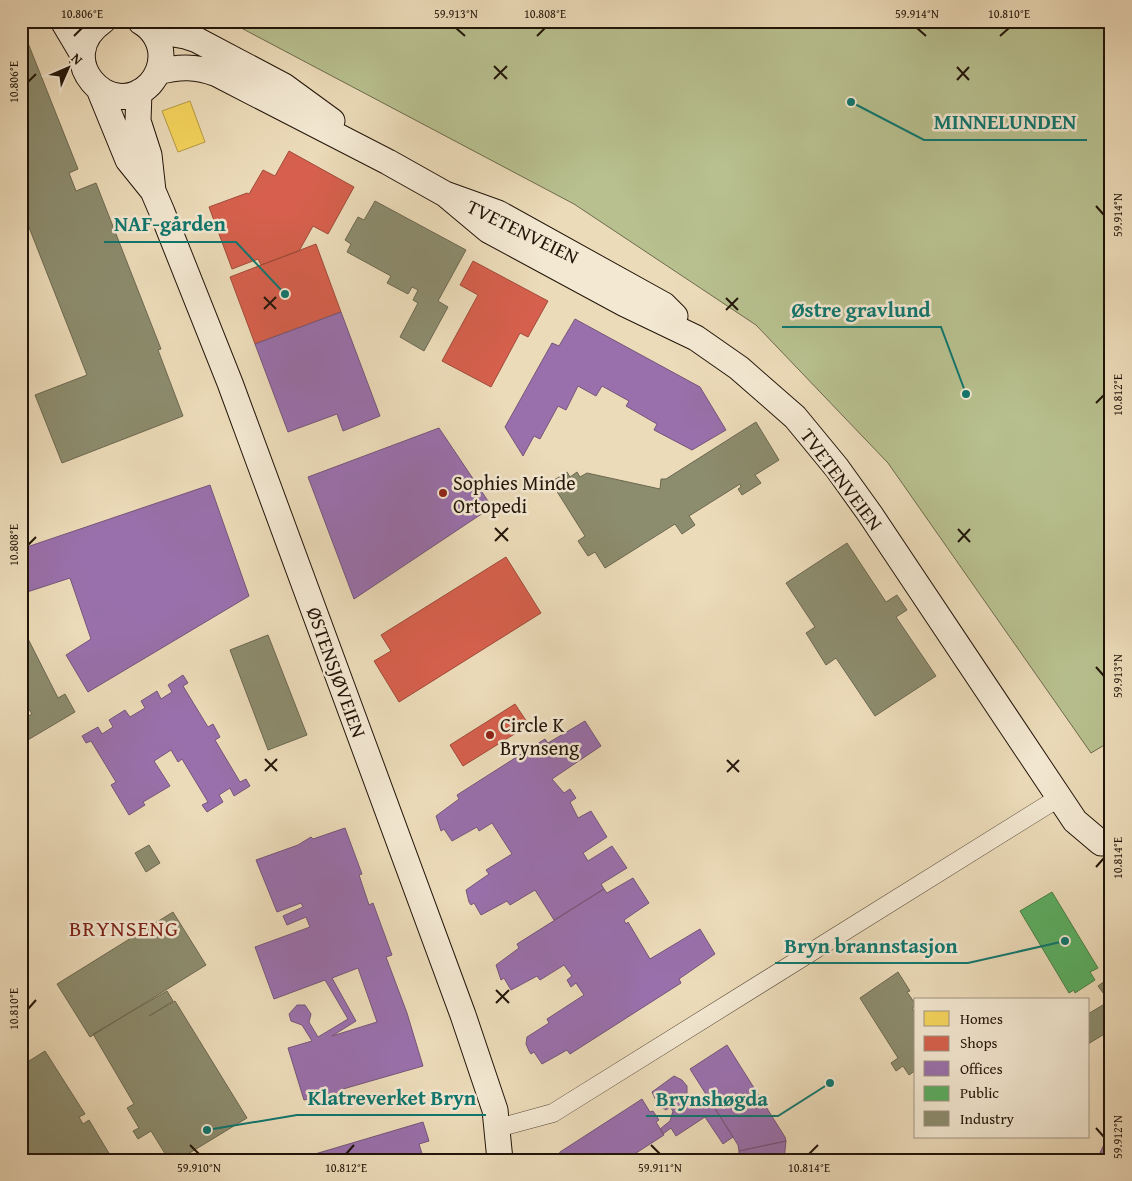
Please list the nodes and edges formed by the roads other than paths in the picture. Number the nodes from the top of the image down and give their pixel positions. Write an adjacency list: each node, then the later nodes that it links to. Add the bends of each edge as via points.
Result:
1 (63, 21): 4 (main road, ØSTENSJØVEIEN)
2 (103, 21): 4 (main road, via 88,35)
3 (146, 26): 5 (main road, via 161,50); 8 (main road, TVETENVEIEN, via 197,40 284,86)
4 (82, 53): 6 (main road, ØSTENSJØVEIEN, via 83,67 89,80)
5 (158, 72): 7 (main road); 8 (main road, TVETENVEIEN, via 183,67 206,70)
6 (99, 89): 7 (main road, via 126,96); 9 (main road, ØSTENSJØVEIEN, via 128,160)
7 (139, 92): 9 (main road, ØSTENSJØVEIEN, via 138,120 148,155)
8 (388, 162): 10 (main road, TVETENVEIEN, via 446,194 498,214 664,304 696,338 771,394 817,442 856,493)
9 (152, 191): 13 (main road, ØSTENSJØVEIEN, via 180,253 230,383 463,1015 487,1083)
10 (960, 648): 11 (main road, TVETENVEIEN); 12 (main road, TVETENVEIEN, via 1038,734 1088,811)
11 (1060, 797): 12 (main road, TVETENVEIEN, via 1075,821); 13 (street, via 553,1113)
12 (1106, 850)
13 (498, 1128): 14 (main road, ØSTENSJØVEIEN)
14 (500, 1160)

